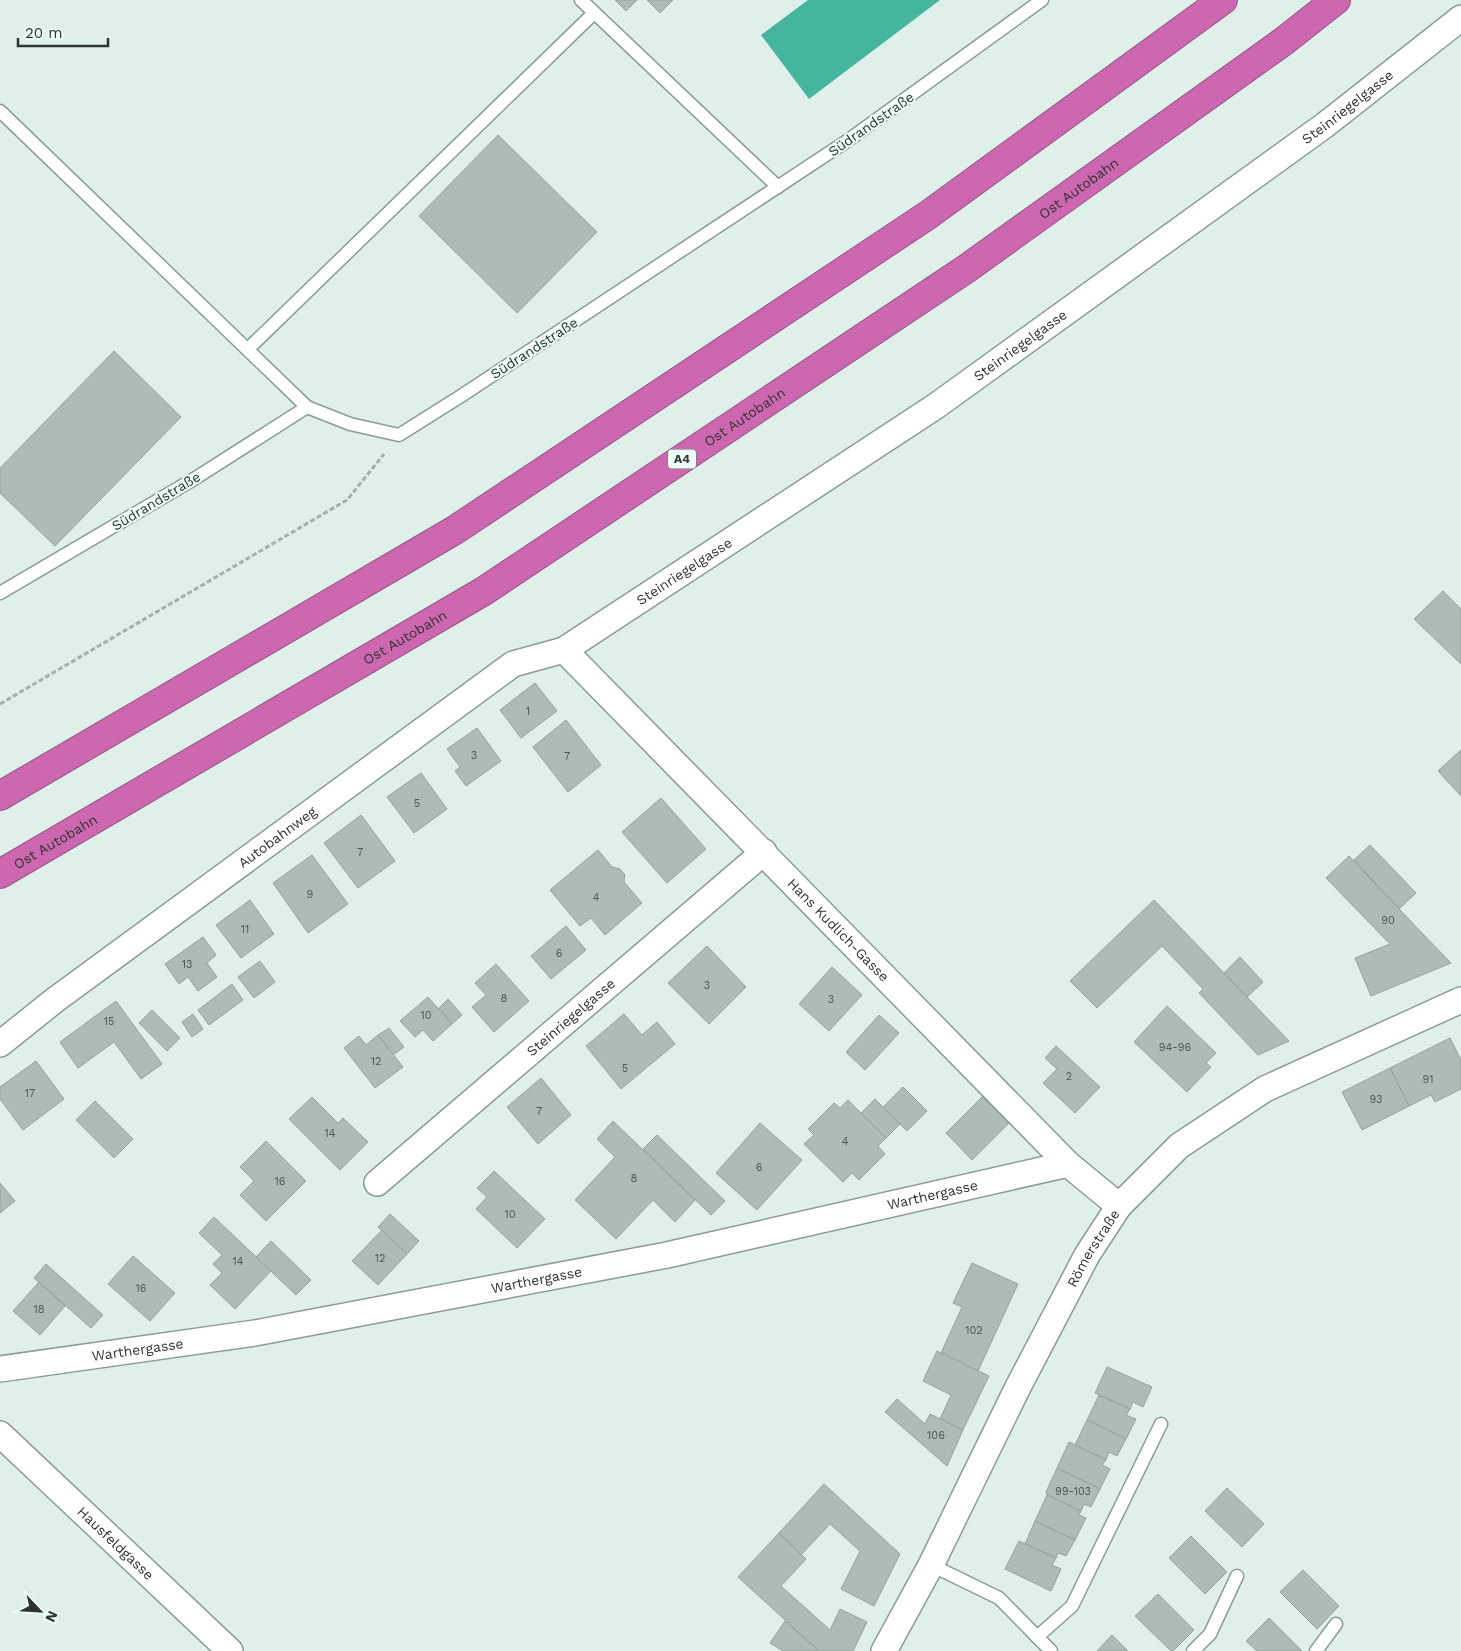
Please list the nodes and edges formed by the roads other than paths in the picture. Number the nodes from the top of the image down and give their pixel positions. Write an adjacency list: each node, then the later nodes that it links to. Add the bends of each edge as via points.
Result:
1 (581, 0): 5 (lane)
2 (1042, 0): 8 (lane, Südrandstraße)
3 (1224, 0): 13 (highway, via 928,215 455,530)
4 (1336, 0): 15 (highway, Ost Autobahn / A4, via 966,269 484,592)
5 (594, 13): 8 (lane); 9 (lane)
6 (1461, 18): 12 (street, Steinriegelgasse, via 1324,125 936,406)
7 (0, 111): 9 (lane)
8 (778, 187): 10 (lane, Südrandstraße, via 399,435 350,424)
9 (248, 349): 10 (lane)
10 (307, 407): 11 (lane, Südrandstraße, via 194,479)
11 (0, 593)
12 (564, 650): 14 (street, Hans Kudlich-Gasse); 17 (street, Autobahnweg, via 514,664 55,1000)
13 (0, 796)
14 (764, 852): 18 (street, Hans Kudlich-Gasse); 19 (street, Steinriegelgasse)
15 (0, 874)
16 (1461, 1000): 20 (street, Römerstraße, via 1265,1089 1179,1146)
17 (0, 1044)
18 (1068, 1164): 20 (street, Hans Kudlich-Gasse); 21 (street, Warthergasse, via 647,1258 256,1333)
19 (377, 1183)
20 (1119, 1206): 24 (street, Römerstraße, via 1087,1255)
21 (0, 1369)
22 (1161, 1424): 27 (lane, via 1072,1606)
23 (0, 1434): 28 (street, Hausfeldgasse)
24 (931, 1565): 27 (lane, via 999,1598); 29 (street, Römerstraße)
25 (1237, 1576): 31 (lane, via 1210,1634)
26 (1336, 1624): 32 (lane)
27 (1037, 1637): 30 (lane)
28 (230, 1651)
29 (884, 1651)
30 (1051, 1651)
31 (1193, 1651)
32 (1316, 1651)

